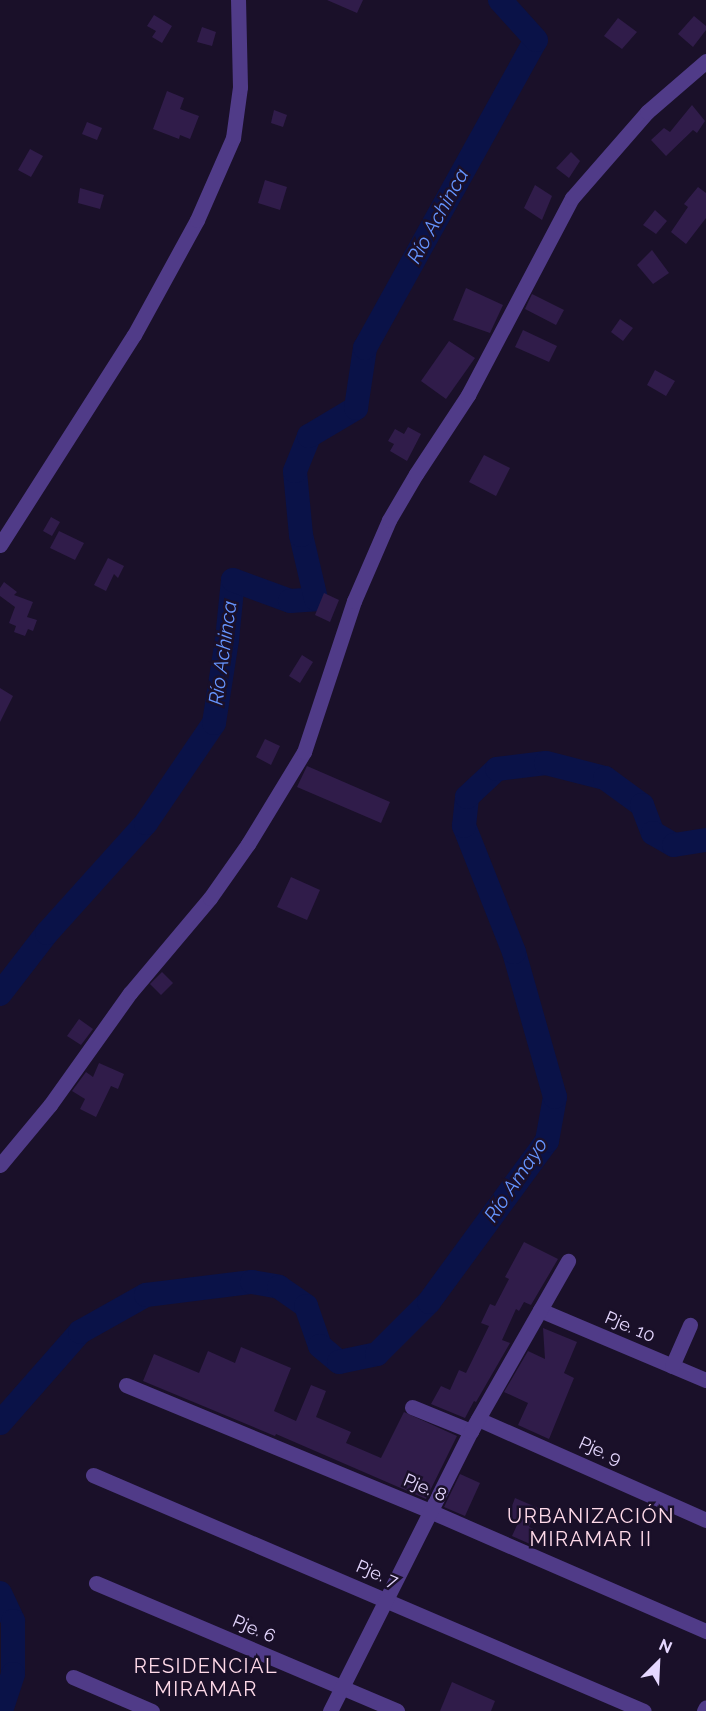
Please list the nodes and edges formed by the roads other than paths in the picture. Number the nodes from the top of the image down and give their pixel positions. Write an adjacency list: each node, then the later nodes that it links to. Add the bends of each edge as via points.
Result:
1 (238, 0): 3 (street, via 240,87 233,138 198,220 134,335)
2 (706, 61): 5 (street, via 647,112 572,198 468,395 389,520 354,601 304,752 210,898 130,993 50,1105)
3 (5, 525): 4 (street)
4 (0, 545)
5 (0, 1165)
6 (568, 1261): 7 (street)
7 (540, 1310): 9 (street, Pje. 10); 13 (street)
8 (690, 1324): 9 (street)
9 (672, 1366): 10 (street, Pje. 10)
10 (706, 1380)
11 (126, 1385): 15 (street, Pje. 8)
12 (412, 1407): 13 (street, Pje. 9)
13 (474, 1425): 15 (street); 16 (street, Pje. 9)
14 (93, 1475): 18 (street, Pje. 7)
15 (432, 1512): 18 (street); 19 (street, Pje. 8)
16 (706, 1520)
17 (96, 1583): 21 (street, Pje. 6)
18 (386, 1599): 21 (street); 26 (street, Pje. 7)
19 (706, 1631)
20 (73, 1677): 23 (street)
21 (340, 1686): 24 (street); 25 (street, Pje. 6)
22 (706, 1707): 27 (street)
23 (152, 1711)
24 (330, 1711)
25 (398, 1711)
26 (644, 1711)
27 (704, 1711)

